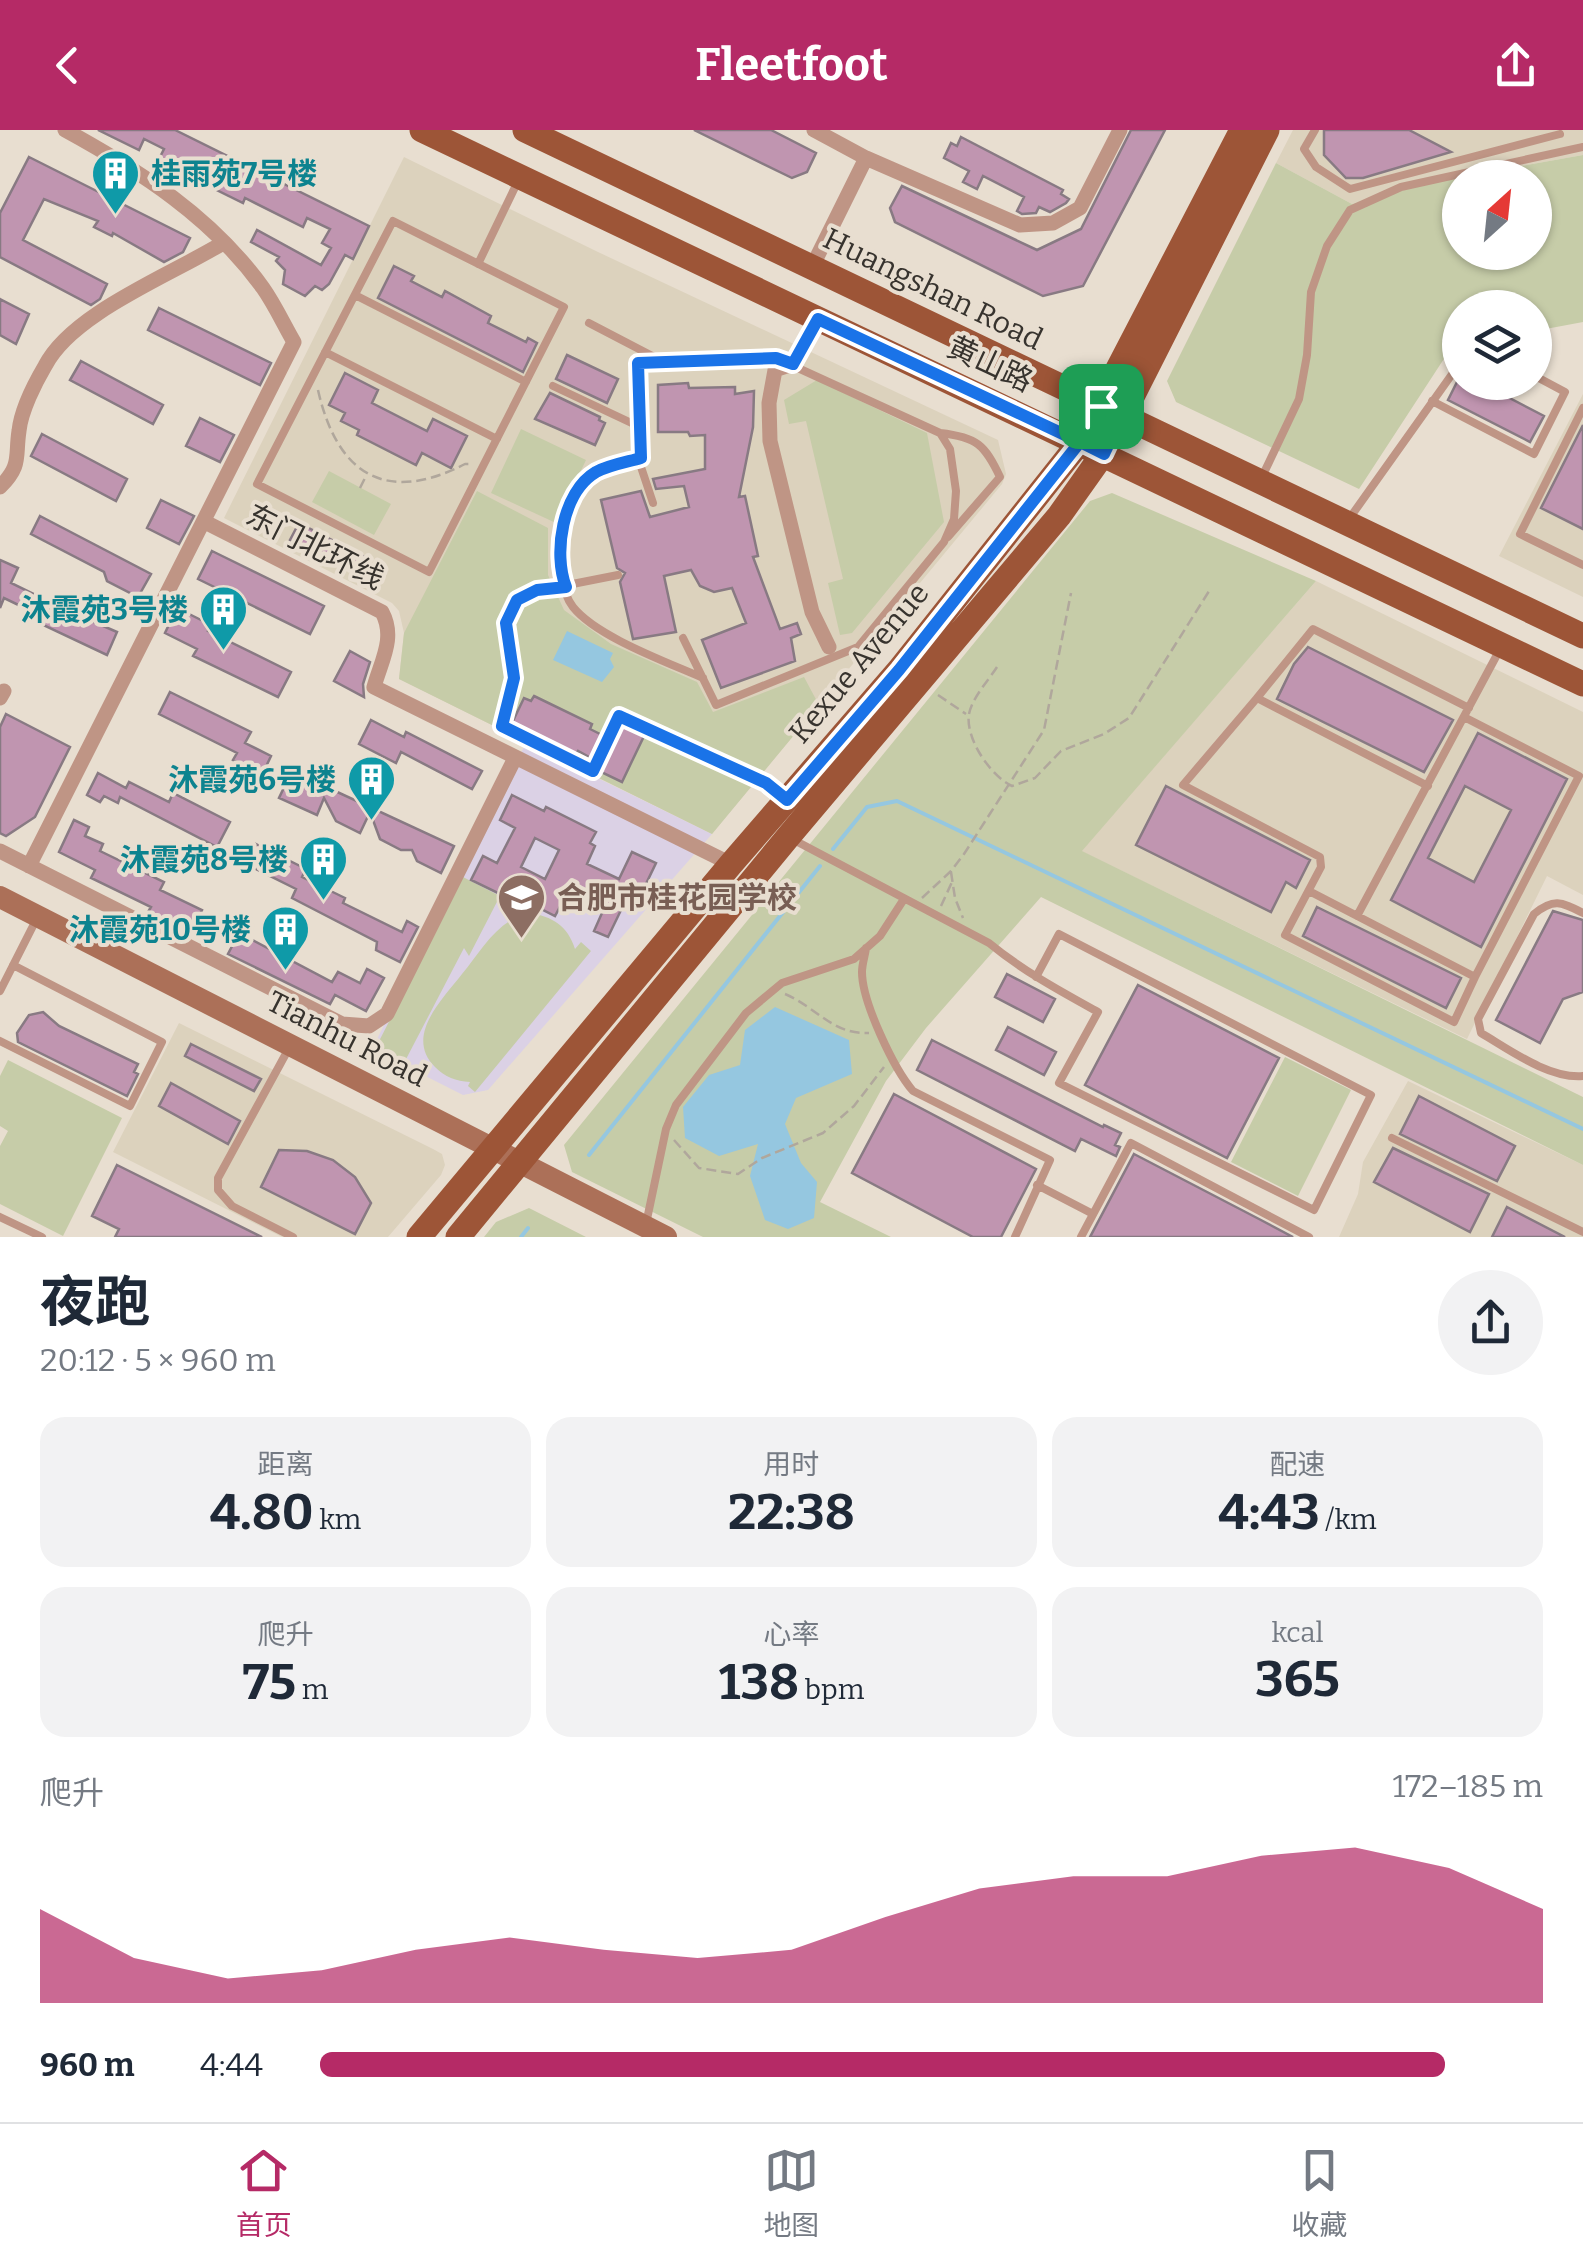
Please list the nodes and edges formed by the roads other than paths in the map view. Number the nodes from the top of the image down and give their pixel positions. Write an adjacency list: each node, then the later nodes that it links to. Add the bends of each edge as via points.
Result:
1 (65, 130): 13 (street, via 142,173)
2 (422, 130): 12 (main road, 黄山路)
3 (525, 130): 15 (main road, Huangshan Road)
4 (814, 130): 11 (street)
5 (1120, 130): 11 (street, via 1080,208 1053,223 1004,220)
6 (1242, 130): 28 (main road, Kexue Avenue)
7 (1267, 130): 28 (main road, Kexue Avenue)
8 (1315, 130): 9 (lane, via 1304,149 1316,167 1350,188)
9 (1560, 134)
10 (1583, 147): 34 (lane, via 1400,187 1350,210 1326,246 1311,292 1299,399)
11 (866, 158): 15 (street)
12 (520, 177): 14 (lane); 17 (main road, 黄山路)
13 (222, 243): 35 (street, via 65,336 45,364 18,428 19,456); 37 (street, via 263,288 294,342)
14 (478, 264): 16 (lane, via 393,221); 22 (lane, via 564,307)
15 (812, 267): 28 (main road, Huangshan Road)
16 (355, 295): 19 (lane); 22 (lane)
17 (818, 319): 21 (street); 32 (main road, 黄山路)
18 (589, 323): 20 (lane)
19 (325, 352): 31 (lane); 31 (lane, via 257,484 429,572)
20 (663, 362): 21 (lane, via 776,358); 29 (lane, via 638,363)
21 (793, 364): 30 (lane); 46 (street, via 775,370 770,441 812,612)
22 (526, 382): 31 (lane)
23 (1552, 385): 26 (lane, via 1565,392 1534,454)
24 (553, 386): 29 (lane)
25 (1442, 387): 26 (lane)
26 (1432, 401): 38 (lane)
27 (1583, 408): 40 (lane, via 1520,534)
28 (1112, 412): 32 (main road, Kexue Avenue); 34 (main road, Huangshan Road)
29 (640, 428): 33 (lane)
30 (940, 434): 39 (lane, via 950,449 956,490); 39 (lane, via 987,448 1000,477)
31 (497, 439)
32 (1092, 448): 45 (main road, 黄山路); 53 (main road, Kexue Avenue); 54 (main road, Kexue Avenue, via 1059,516)
33 (641, 458): 36 (lane); 42 (lane, via 582,484 564,520 560,572)
34 (1260, 482): 38 (main road, Huangshan Road)
35 (0, 487)
36 (654, 503)
37 (205, 522): 51 (street, 东门北环线, via 382,612 389,641 374,687); 57 (street)
38 (1346, 523): 43 (main road, Huangshan Road)
39 (944, 542): 47 (lane, via 858,646 716,705)
40 (1583, 565)
41 (618, 575): 42 (lane)
42 (566, 587): 47 (lane, via 572,606 608,634); 53 (lane, via 517,600 506,623 514,678 502,726 593,771 619,716 766,783)
43 (1583, 636)
44 (683, 638): 47 (lane)
45 (1501, 646): 48 (main road, 黄山路); 50 (lane)
46 (829, 647)
47 (703, 678)
48 (1583, 684)
49 (1257, 698): 50 (lane, via 1313,630); 52 (lane); 58 (lane, via 1183,786 1320,857)
50 (1466, 713): 52 (lane); 67 (lane, via 1579,776)
51 (515, 758): 56 (street); 57 (street, via 387,1014 368,1026 342,1024)
52 (1428, 786): 63 (lane)
53 (787, 800): 56 (main road, Kexue Avenue)
54 (788, 837): 60 (lane); 74 (main road, Kexue Avenue)
55 (0, 851): 57 (street)
56 (731, 864): 73 (main road, Kexue Avenue)
57 (29, 866)
58 (1308, 891): 63 (lane); 67 (lane, via 1285,936 1454,1022)
59 (0, 897): 62 (street, Tianhu Road)
60 (904, 899): 64 (lane); 66 (lane)
61 (1583, 913): 71 (lane, via 1558,901 1534,914 1478,1019 1482,1033 1518,1055 1569,1077)
62 (38, 916): 65 (lane); 70 (street, Tianhu Road)
63 (1357, 916): 67 (lane)
64 (866, 948): 75 (lane, via 862,975 900,1076 913,1091 1050,1160); 79 (lane, via 854,960 782,983 746,1012 676,1105 667,1125)
65 (13, 965): 68 (lane); 69 (lane, via 162,1042 130,1106)
66 (1036, 977): 66 (lane, via 1098,1012 1059,1083 1314,1210 1371,1095 1059,934)
67 (1475, 977)
68 (0, 991)
69 (0, 1041)
70 (291, 1044): 73 (street, Tianhu Road); 81 (lane, via 218,1178 218,1190 232,1206)
71 (1583, 1076)
72 (1392, 1138): 78 (lane)
73 (492, 1147): 74 (street, Tianhu Road); 82 (main road, Kexue Avenue)
74 (521, 1162): 79 (street, Tianhu Road); 83 (main road, Kexue Avenue)
75 (1037, 1186): 76 (lane); 84 (lane)
76 (1093, 1214): 85 (lane); 86 (lane, via 1131,1143)
77 (0, 1217): 80 (lane)
78 (1583, 1232)
79 (651, 1234)
80 (42, 1237)
81 (293, 1237)
82 (418, 1237)
83 (458, 1237)
84 (1014, 1237)
85 (1081, 1237)
86 (1310, 1237)

